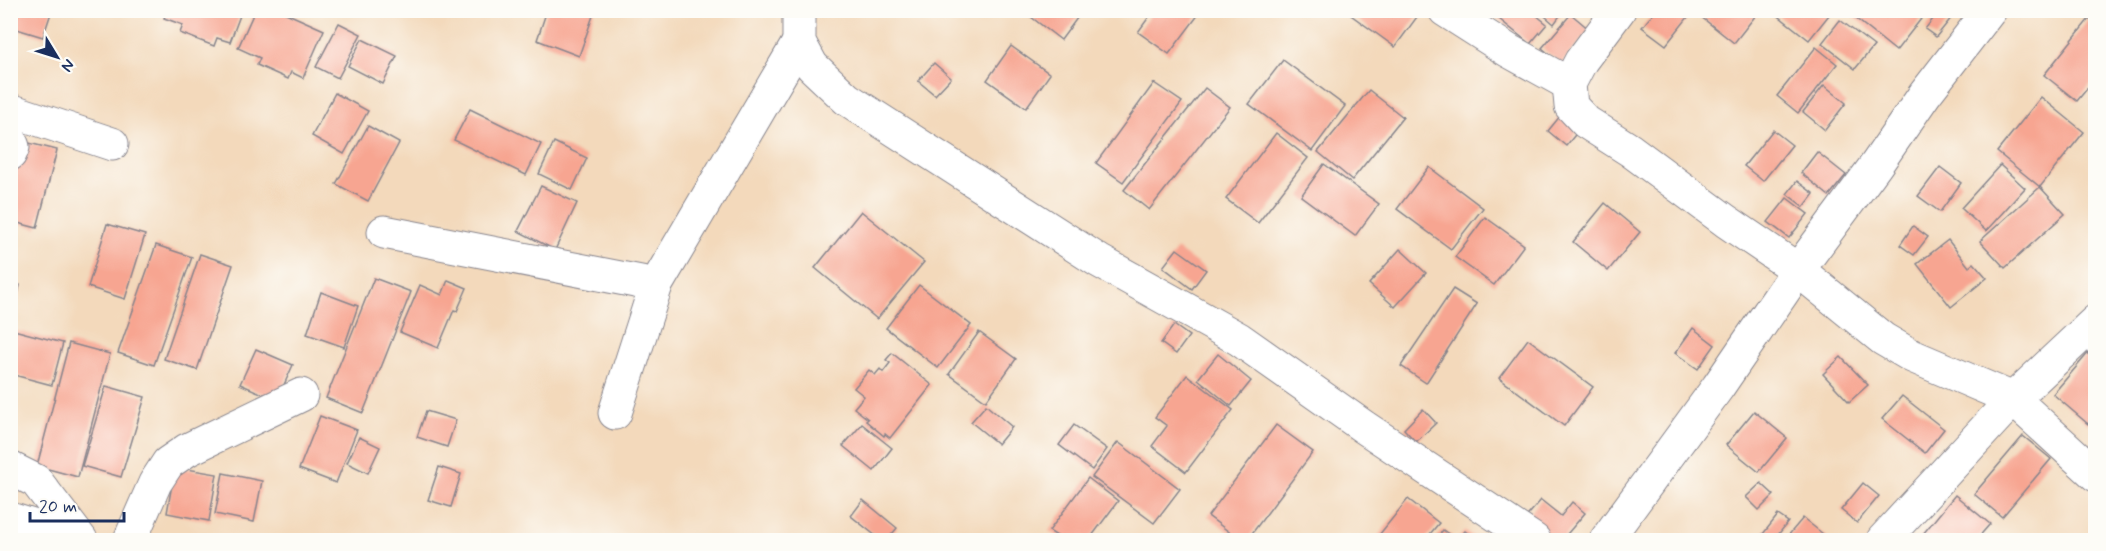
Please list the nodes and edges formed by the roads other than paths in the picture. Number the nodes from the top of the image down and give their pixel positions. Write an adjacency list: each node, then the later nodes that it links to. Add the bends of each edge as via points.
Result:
1 (1445, 10): 5 (street)
2 (1619, 10): 5 (street)
3 (1990, 10): 11 (street)
4 (799, 26): 12 (street); 22 (street, via 812,66 847,99 1099,261 1239,339)
5 (1569, 84): 11 (street, via 1571,106 1586,122)
6 (10, 110): 8 (street)
7 (10, 139): 9 (street)
8 (112, 144)
9 (10, 154)
10 (384, 232): 12 (street)
11 (1798, 270): 15 (street, via 1882,339); 23 (street)
12 (656, 285): 16 (street)
13 (2096, 321): 15 (street)
14 (301, 395): 21 (street, via 168,463)
15 (2013, 399): 18 (street); 24 (street)
16 (615, 413)
17 (10, 468): 20 (street, via 36,481)
18 (2096, 475)
19 (10, 519): 20 (street)
20 (79, 540)
21 (130, 540)
22 (1534, 540)
23 (1606, 540)
24 (1883, 540)

